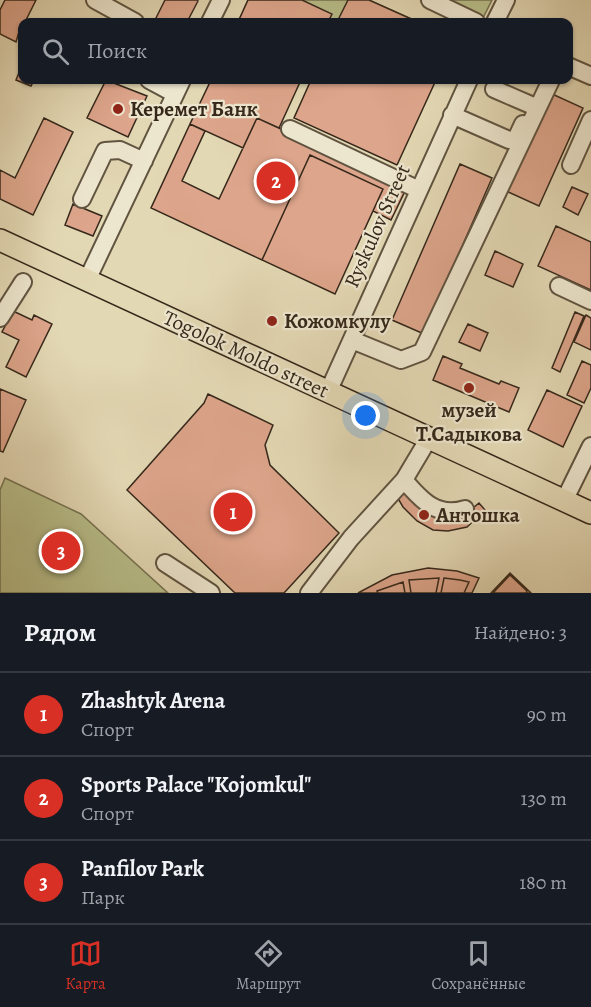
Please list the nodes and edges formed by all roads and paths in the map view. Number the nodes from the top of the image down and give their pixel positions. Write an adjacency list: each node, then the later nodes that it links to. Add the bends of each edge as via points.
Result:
1 (95, 0): 5 (street)
2 (221, 0): 6 (street)
3 (430, 0): 7 (street)
4 (506, 0): 8 (street)
5 (128, 18)
6 (212, 18)
7 (468, 18)
8 (497, 18)
9 (573, 68): 10 (street)
10 (591, 76)
11 (467, 84): 17 (street, Ryskulov Street)
12 (541, 84): 16 (street)
13 (549, 84): 30 (street, via 422,352 401,360)
14 (178, 87): 20 (street)
15 (494, 89): 16 (street)
16 (531, 105): 17 (street, via 514,140)
17 (452, 116): 22 (street, Ryskulov Street)
18 (591, 120): 21 (street)
19 (290, 129): 22 (street)
20 (144, 161): 23 (street, via 120,150 105,151); 25 (street)
21 (571, 165)
22 (417, 189): 30 (street, Ryskulov Street)
23 (82, 199)
24 (0, 240): 25 (main road, Togolok Moldo street)
25 (87, 280): 31 (main road, Togolok Moldo street)
26 (23, 282): 29 (street)
27 (559, 286): 28 (street)
28 (591, 302)
29 (0, 318)
30 (352, 340): 31 (street, Ryskulov Street)
31 (328, 392): 32 (main road, Togolok Moldo street)
32 (429, 438): 34 (street); 35 (main road, Togolok Moldo street)
33 (591, 446): 35 (street)
34 (404, 480): 36 (street, via 430,506 454,513); 40 (street, via 351,538)
35 (564, 501): 37 (main road, Togolok Moldo street)
36 (465, 509)
37 (591, 513)
38 (165, 563): 39 (street)
39 (211, 593)
40 (309, 593)

